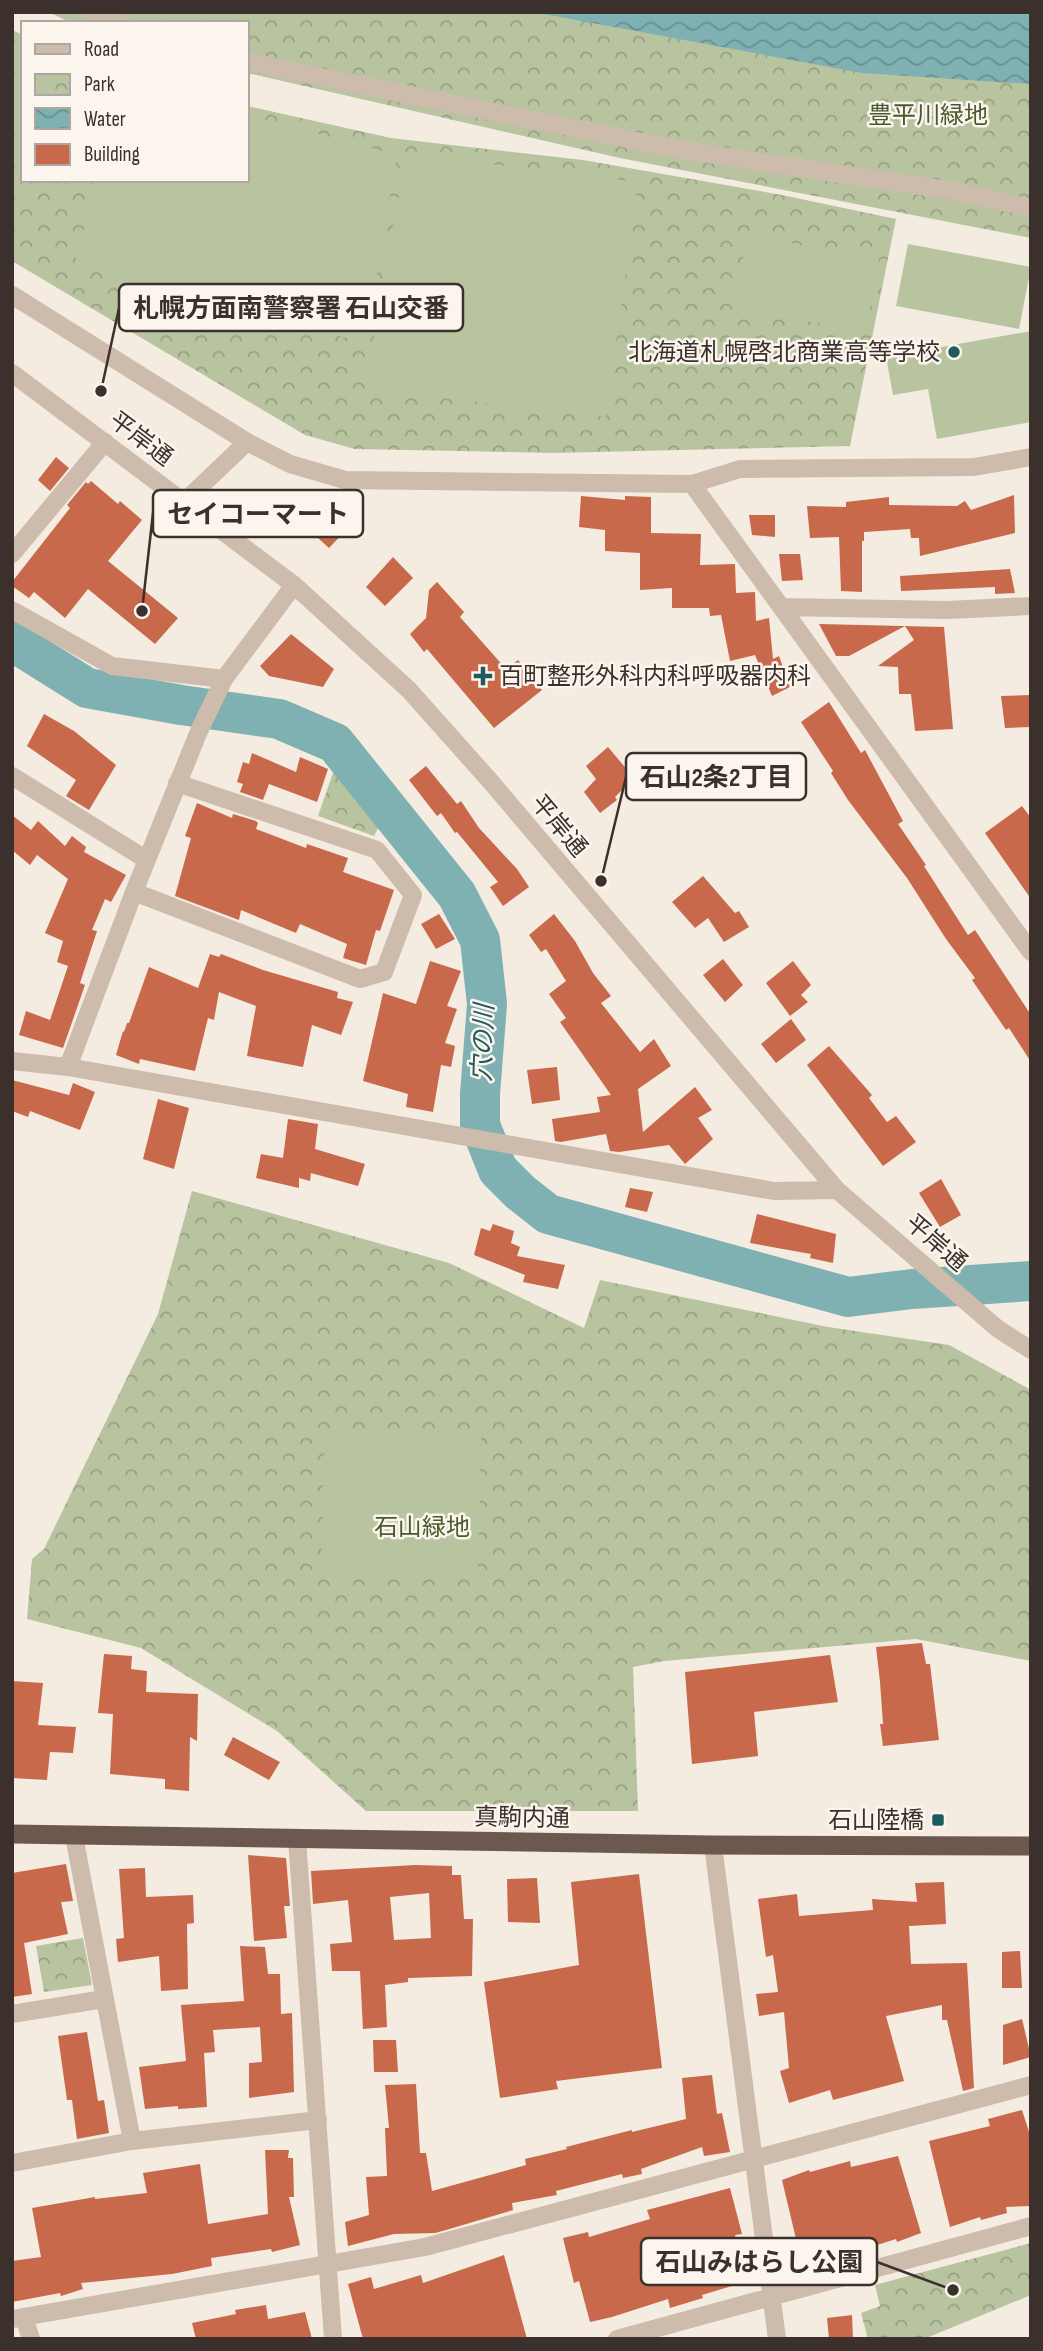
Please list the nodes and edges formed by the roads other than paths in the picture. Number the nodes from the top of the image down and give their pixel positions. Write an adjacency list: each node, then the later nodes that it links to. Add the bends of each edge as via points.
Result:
1 (91, 12): 2 (street)
2 (112, 21)
3 (248, 60): 4 (street, via 681,150 954,191)
4 (1031, 208)
5 (12, 295): 8 (street)
6 (12, 373): 7 (street, 平岸通)
7 (105, 442): 11 (street, 平岸通); 12 (street)
8 (247, 442): 10 (street, via 290,464 345,480); 11 (street)
9 (1031, 457): 10 (street, via 974,467 740,469)
10 (692, 484): 15 (street)
11 (184, 502): 13 (street, 平岸通)
12 (12, 554)
13 (294, 585): 17 (street); 25 (street, 平岸通, via 409,690)
14 (1031, 606): 15 (street, via 947,610)
15 (783, 607): 22 (street)
16 (12, 610): 17 (street, via 112,666)
17 (221, 686): 19 (street)
18 (12, 776): 20 (street)
19 (177, 783): 20 (street); 21 (street, via 377,850 413,895 384,972 360,979)
20 (147, 860): 21 (street)
21 (134, 892): 24 (street)
22 (1031, 952)
23 (12, 1061): 24 (street)
24 (68, 1067): 25 (street, via 774,1191)
25 (837, 1190): 26 (street, 平岸通, via 998,1329)
26 (1031, 1350)
27 (12, 1834): 28 (highway, 真駒内通)
28 (74, 1836): 29 (highway, 真駒内通); 32 (street)
29 (297, 1839): 30 (highway, 真駒内通); 35 (street)
30 (713, 1845): 31 (highway, 真駒内通); 37 (street)
31 (1031, 1846)
32 (104, 1999): 33 (street); 36 (street)
33 (12, 2014)
34 (1031, 2085): 37 (street)
35 (318, 2120): 36 (street); 40 (street)
36 (132, 2141): 38 (street)
37 (754, 2160): 40 (street, via 425,2247); 41 (street)
38 (12, 2163)
39 (1031, 2226): 41 (street)
40 (328, 2263): 42 (street); 44 (street)
41 (772, 2298): 45 (street); 46 (street)
42 (18, 2318): 43 (street)
43 (31, 2339)
44 (332, 2339)
45 (617, 2339)
46 (777, 2339)

